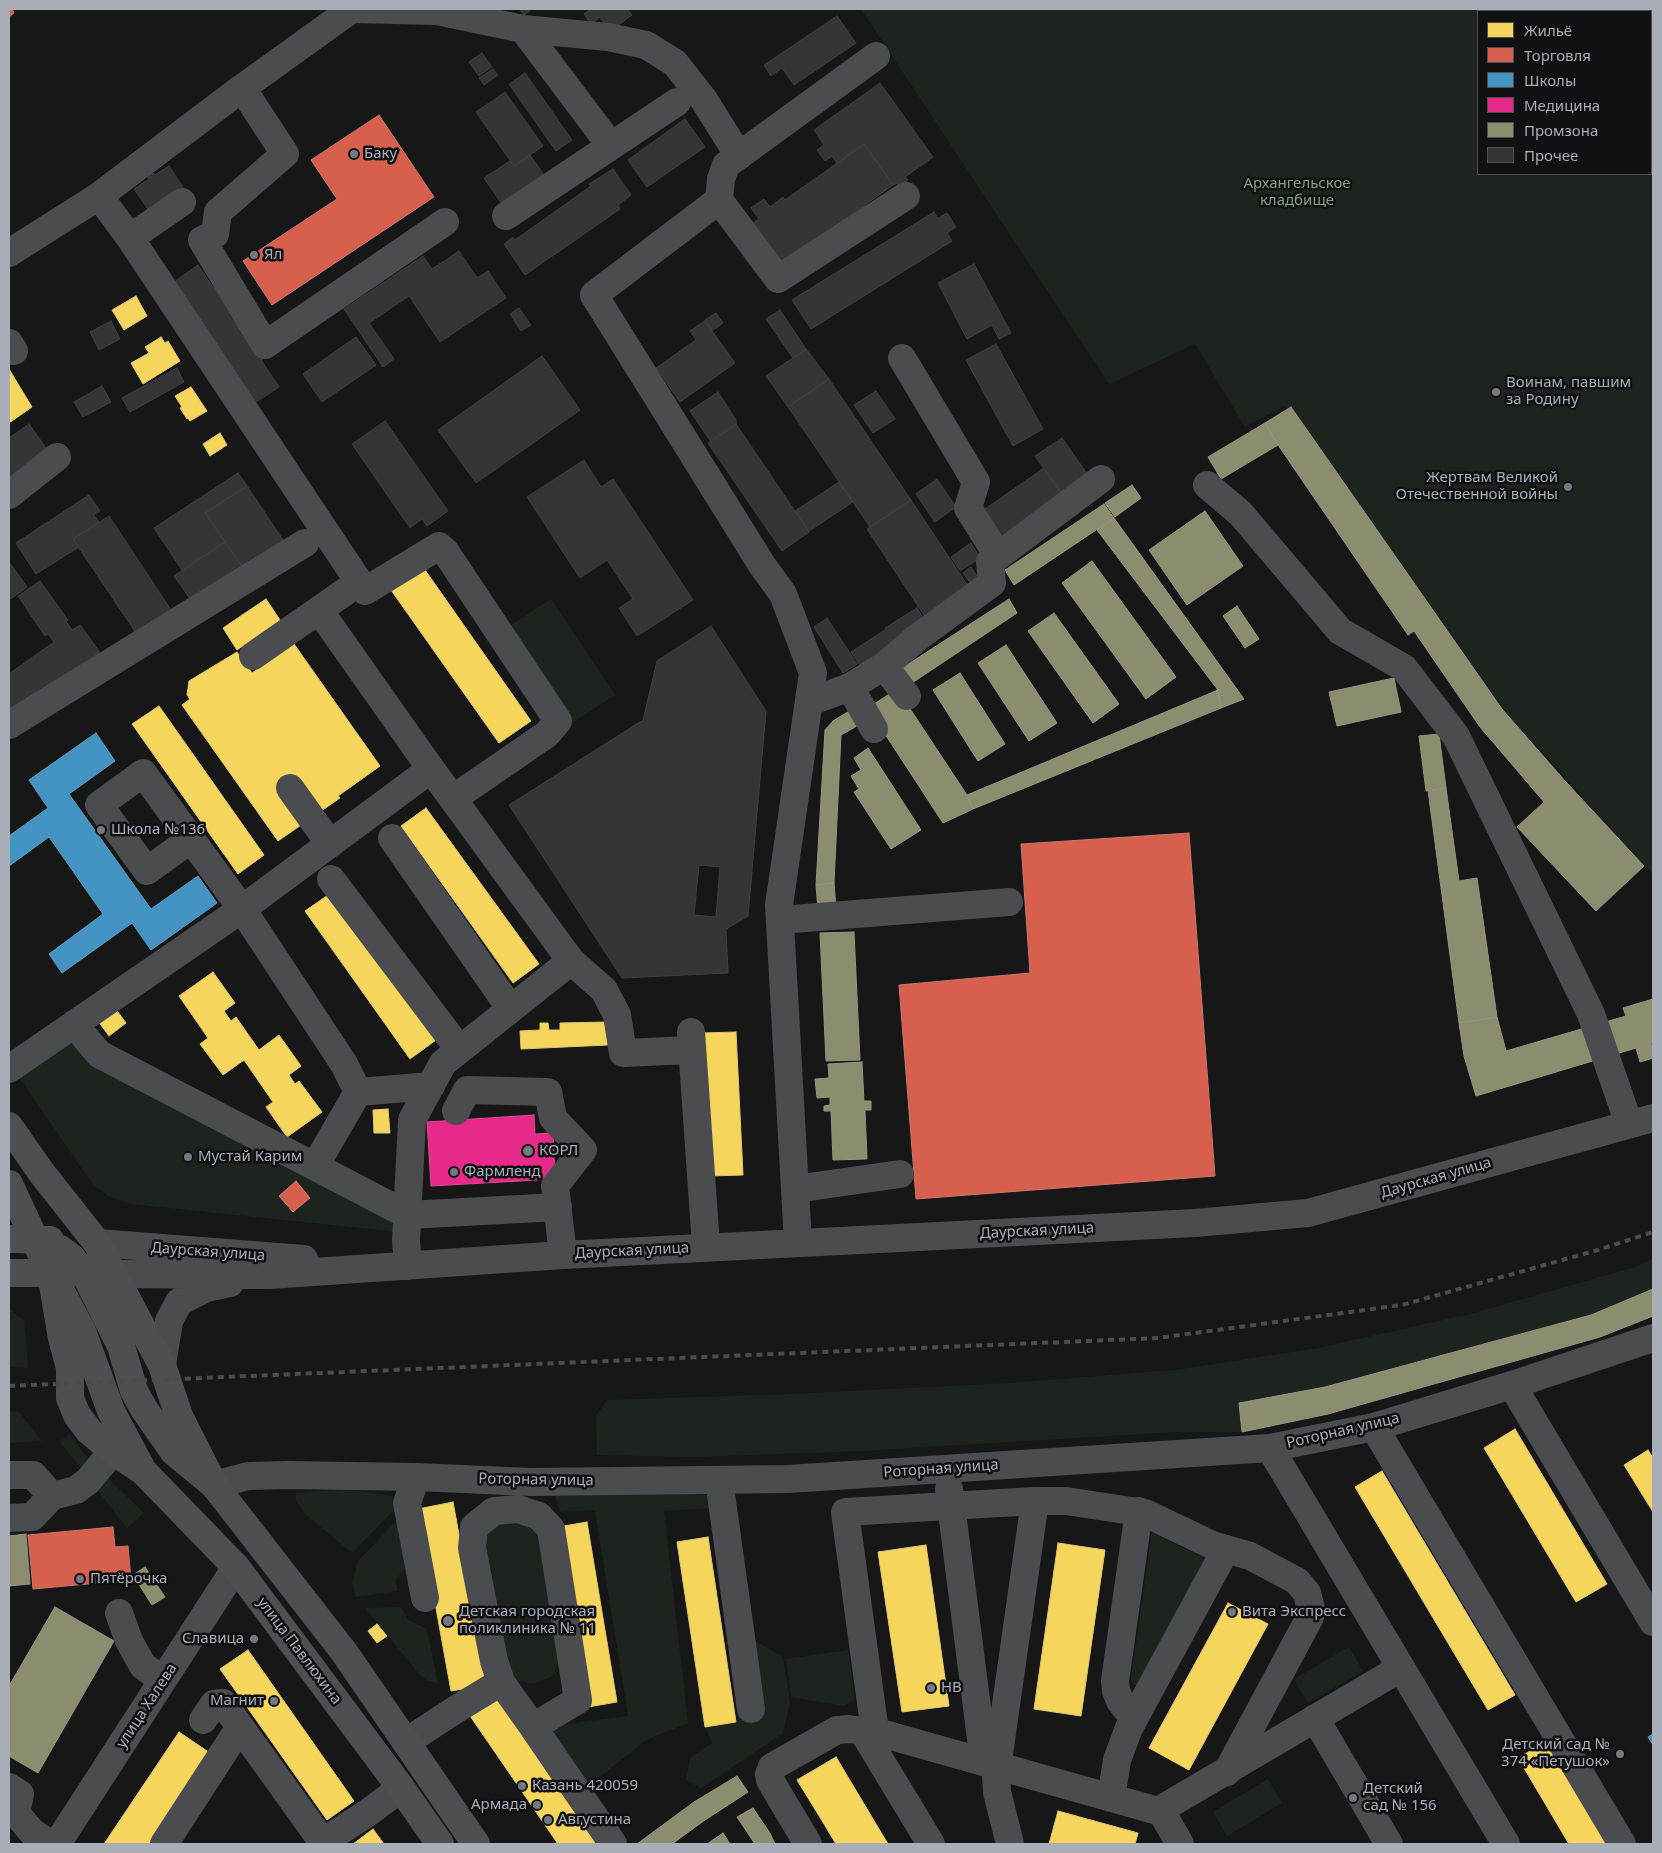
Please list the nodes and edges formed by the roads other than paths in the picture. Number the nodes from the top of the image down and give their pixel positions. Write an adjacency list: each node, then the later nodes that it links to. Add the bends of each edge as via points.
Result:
1 (352, 9): 2 (street); 5 (street)
2 (483, 15): 3 (street)
3 (523, 29): 7 (street); 8 (street, via 608,37 646,45 675,63 704,100)
4 (876, 56): 8 (street)
5 (242, 88): 9 (street); 14 (street, via 285,154 218,212 214,234 202,240 266,344)
6 (677, 102): 7 (street)
7 (611, 146): 13 (street)
8 (739, 156): 11 (street, via 726,165)
9 (99, 196): 15 (street); 16 (street)
10 (906, 196): 11 (street, via 778,279)
11 (719, 200): 30 (street, via 594,295 783,594 813,673)
12 (182, 202): 15 (street)
13 (506, 216)
14 (445, 222)
15 (130, 238): 24 (street)
16 (9, 253)
17 (902, 358): 23 (street, via 976,482 968,508)
18 (57, 457): 21 (street)
19 (1101, 479): 23 (street)
20 (1207, 485): 51 (street, via 1241,514 1340,631 1404,668 1456,736)
21 (9, 495)
22 (305, 543): 31 (street)
23 (998, 556): 27 (street, via 990,562 992,583)
24 (359, 582): 25 (street); 35 (street, via 365,591 439,546 558,721 547,734)
25 (319, 610): 26 (street); 33 (street)
26 (253, 656)
27 (884, 666): 28 (street); 29 (street)
28 (850, 687): 30 (street); 32 (street)
29 (907, 696)
30 (809, 702): 42 (street, via 779,905)
31 (9, 725)
32 (874, 730)
33 (431, 769): 35 (street); 38 (street)
34 (290, 788): 38 (street)
35 (454, 798): 43 (street)
36 (392, 838): 44 (street)
37 (191, 839): 41 (street)
38 (330, 844): 41 (street)
39 (331, 879): 46 (street)
40 (1009, 902): 42 (street)
41 (242, 909): 45 (street); 49 (street, via 344,1064)
42 (780, 920): 56 (street)
43 (570, 961): 44 (street); 62 (street, via 604,990 617,1016 623,1053 691,1041)
44 (510, 1008): 46 (street)
45 (74, 1024): 47 (street); 53 (street, via 99,1054)
46 (459, 1049): 48 (street, via 442,1064)
47 (9, 1069)
48 (431, 1086): 49 (street); 58 (street, via 412,1120)
49 (358, 1092): 53 (street)
50 (456, 1111): 57 (street, via 467,1090 548,1092 553,1118 582,1150 556,1186)
51 (1641, 1121): 61 (street, Даурская улица, via 1308,1213 1220,1221)
52 (9, 1126): 60 (main road)
53 (314, 1166): 58 (street)
54 (900, 1174): 56 (street)
55 (9, 1184): 59 (main road, улица Павлюхина)
56 (795, 1190): 61 (street)
57 (558, 1207): 58 (street); 63 (street)
58 (408, 1215): 64 (street)
59 (22, 1239): 60 (main road, Даурская улица); 66 (main road, улица Павлюхина); 67 (main road, via 60,1249)
60 (97, 1243): 64 (street, Даурская улица); 68 (main road)
61 (798, 1243): 62 (street, Даурская улица)
62 (706, 1246): 63 (street, Даурская улица)
63 (563, 1254): 64 (street, Даурская улица)
64 (408, 1266): 69 (street, Даурская улица)
65 (9, 1273): 66 (main road, Даурская улица)
66 (51, 1273): 67 (main road, Даурская улица); 75 (main road, улица Павлюхина, via 70,1368 70,1398 89,1431); 77 (main road, улица Павлюхина, via 82,1331 111,1412)
67 (85, 1274): 68 (main road, Даурская улица); 81 (main road, via 121,1346 134,1391 144,1409 174,1452)
68 (113, 1274): 69 (street, Даурская улица); 71 (main road)
69 (269, 1275): 71 (street, via 206,1288 179,1302 169,1320)
70 (1653, 1338): 72 (street, Роторная улица)
71 (162, 1365): 81 (main road, via 180,1416)
72 (1512, 1384): 73 (street, Роторная улица); 91 (street)
73 (1374, 1427): 74 (street, Роторная улица); 122 (street)
74 (1270, 1448): 76 (street, Роторная улица); 92 (street)
75 (113, 1451): 77 (main road, улица Павлюхина); 82 (street, via 88,1481 76,1490)
76 (946, 1469): 80 (street, Роторная улица); 84 (street)
77 (143, 1471): 88 (main road, улица Павлюхина)
78 (9, 1475): 82 (street, via 32,1474)
79 (416, 1477): 80 (street, Роторная улица, via 531,1482); 81 (street, Роторная улица, via 248,1476); 89 (street, via 407,1504)
80 (719, 1480): 95 (street)
81 (214, 1485): 102 (main road, via 344,1652)
82 (52, 1496): 86 (street, via 32,1517)
83 (1035, 1501): 84 (street); 85 (street, via 1066,1501); 103 (street)
84 (951, 1506): 101 (street, via 845,1512); 103 (street)
85 (1139, 1511): 87 (street, via 1212,1546); 97 (street, via 1114,1681 1120,1701)
86 (9, 1518)
87 (1226, 1549): 97 (street); 104 (street, via 1250,1556 1297,1581 1306,1593 1311,1609 1310,1617)
88 (236, 1567): 93 (street, улица Халева); 106 (main road, улица Павлюхина)
89 (425, 1598)
90 (119, 1613): 93 (street, via 143,1666)
91 (1653, 1622)
92 (1401, 1668): 96 (street); 121 (street)
93 (163, 1680): 111 (street, улица Халева)
94 (501, 1682): 100 (street); 100 (street, via 472,1548 474,1527 494,1510 518,1509 539,1516 550,1529 578,1700); 102 (street)
95 (751, 1709)
96 (1316, 1718): 104 (street); 120 (street)
97 (1134, 1719): 107 (street, via 1117,1760)
98 (203, 1720): 99 (street, via 214,1704 223,1703)
99 (240, 1727): 112 (street); 113 (street)
100 (534, 1728): 116 (street)
101 (869, 1731): 103 (street); 117 (street, via 848,1729 833,1732 770,1770 770,1780); 118 (street)
102 (406, 1742): 115 (main road)
103 (991, 1764): 107 (street); 119 (street)
104 (1226, 1772): 108 (street)
105 (9, 1787): 110 (street, via 20,1794 16,1813 32,1832)
106 (401, 1788): 113 (street); 114 (main road, улица Павлюхина)
107 (1112, 1798): 108 (street)
108 (1161, 1811): 109 (street)
109 (1178, 1843)
110 (50, 1844)
111 (57, 1844)
112 (164, 1844)
113 (322, 1844)
114 (440, 1844)
115 (476, 1844)
116 (614, 1844)
117 (808, 1844)
118 (931, 1844)
119 (1010, 1844)
120 (1389, 1844)
121 (1506, 1844)
122 (1622, 1844)

